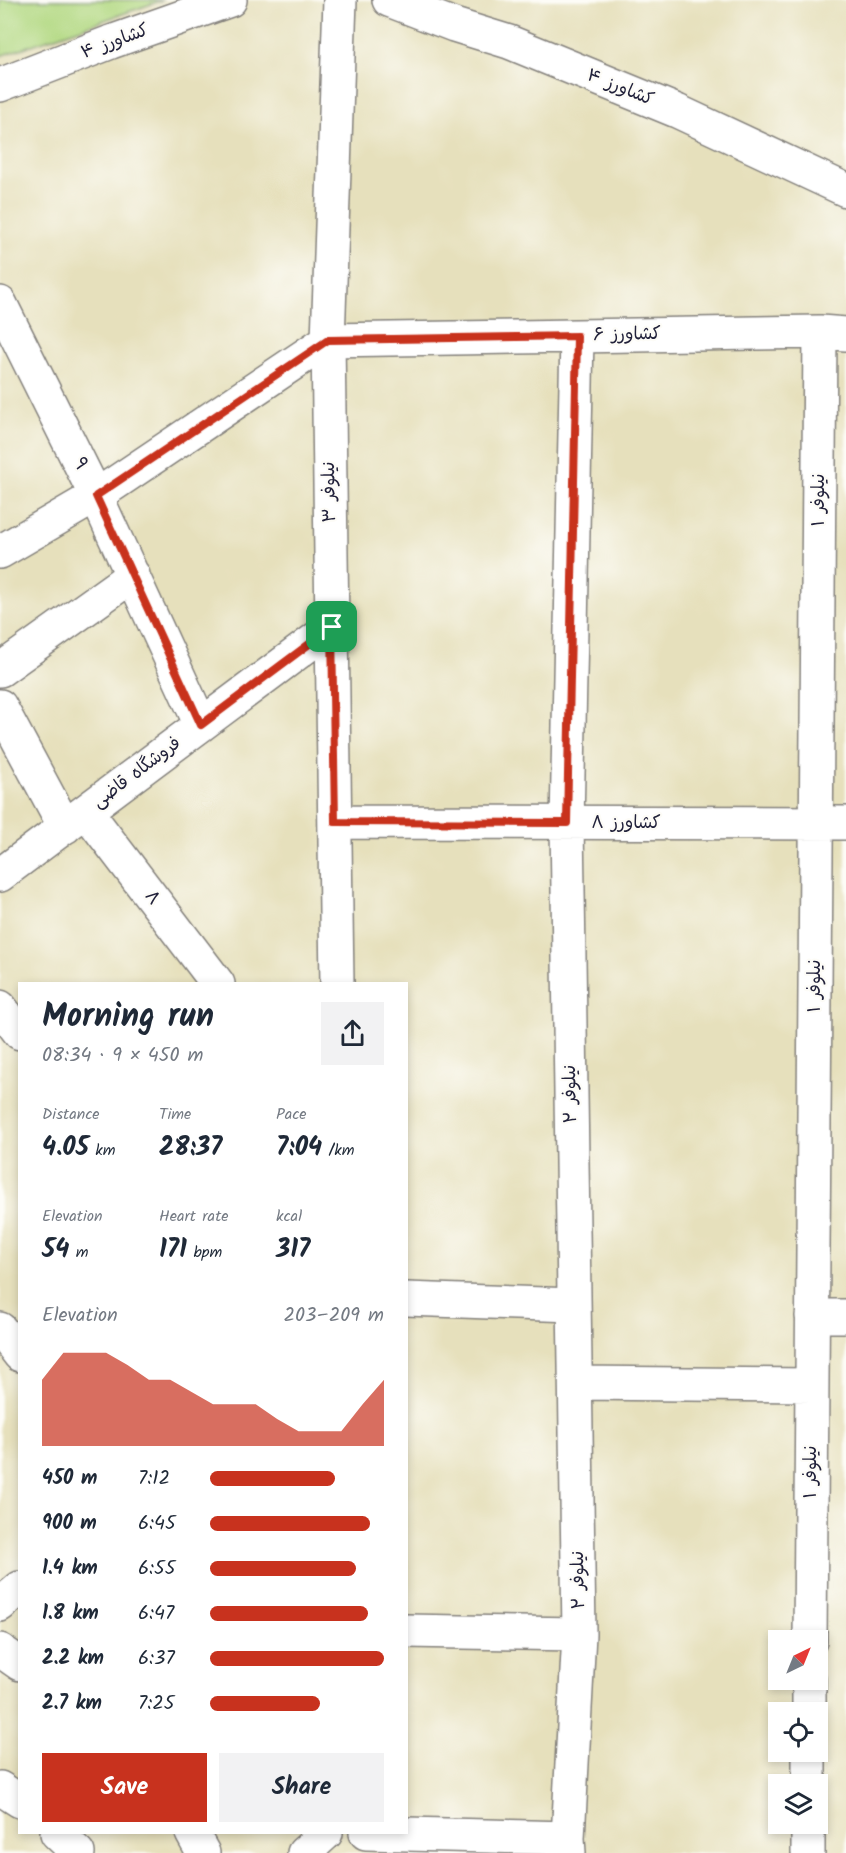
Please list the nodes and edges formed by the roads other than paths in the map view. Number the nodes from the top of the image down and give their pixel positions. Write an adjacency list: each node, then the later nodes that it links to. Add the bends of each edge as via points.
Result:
1 (230, 0): 4 (street, کشاورز ۴)
2 (340, 0): 9 (street, نیلوفر ۳)
3 (389, 0): 5 (street, کشاورز ۴, via 509,42 677,111)
4 (0, 85)
5 (846, 190)
6 (0, 303): 10 (street, ۹)
7 (833, 333): 8 (street, کشاورز ۶); 20 (street, نیلوفر ۱)
8 (577, 336): 9 (street, کشاورز ۶); 19 (street, نیلوفر ۲)
9 (328, 340): 10 (street); 13 (street, نیلوفر ۳)
10 (96, 496): 11 (street); 12 (street, ۹)
11 (0, 552)
12 (133, 575): 14 (street); 16 (street, ۹)
13 (332, 627): 16 (street, فروشگاه قاضی); 18 (street, نیلوفر ۳)
14 (0, 670)
15 (0, 706): 17 (street, ۸)
16 (201, 725): 17 (street, فروشگاه قاضی)
17 (75, 819): 21 (street, فروشگاه قاضی); 22 (street, ۸)
18 (335, 822): 19 (street, کشاورز ۸); 23 (street, نیلوفر ۳)
19 (567, 823): 20 (street, کشاورز ۸); 27 (street, نیلوفر ۲)
20 (831, 824): 28 (street, نیلوفر ۱)
21 (0, 875)
22 (216, 982)
23 (337, 982)
24 (0, 1007): 25 (street)
25 (18, 1030)
26 (408, 1299): 27 (street)
27 (574, 1305): 32 (street, نیلوفر ۲)
28 (812, 1316): 29 (street); 33 (street, نیلوفر ۱)
29 (846, 1316)
30 (0, 1329): 31 (street)
31 (18, 1352)
32 (576, 1383): 33 (street); 38 (street, نیلوفر ۲)
33 (812, 1385): 36 (street, نیلوفر ۱)
34 (18, 1590): 35 (street)
35 (0, 1605)
36 (810, 1630)
37 (408, 1631): 38 (street)
38 (579, 1634): 49 (street, نیلوفر ۲)
39 (0, 1650): 40 (street)
40 (18, 1663)
41 (0, 1788): 42 (street)
42 (18, 1800)
43 (58, 1834): 50 (street)
44 (193, 1834): 51 (street)
45 (325, 1834): 52 (street)
46 (366, 1834): 53 (street)
47 (382, 1834): 49 (street)
48 (808, 1834): 54 (street)
49 (569, 1846)
50 (78, 1853)
51 (203, 1853)
52 (304, 1853)
53 (366, 1853)
54 (808, 1853)

